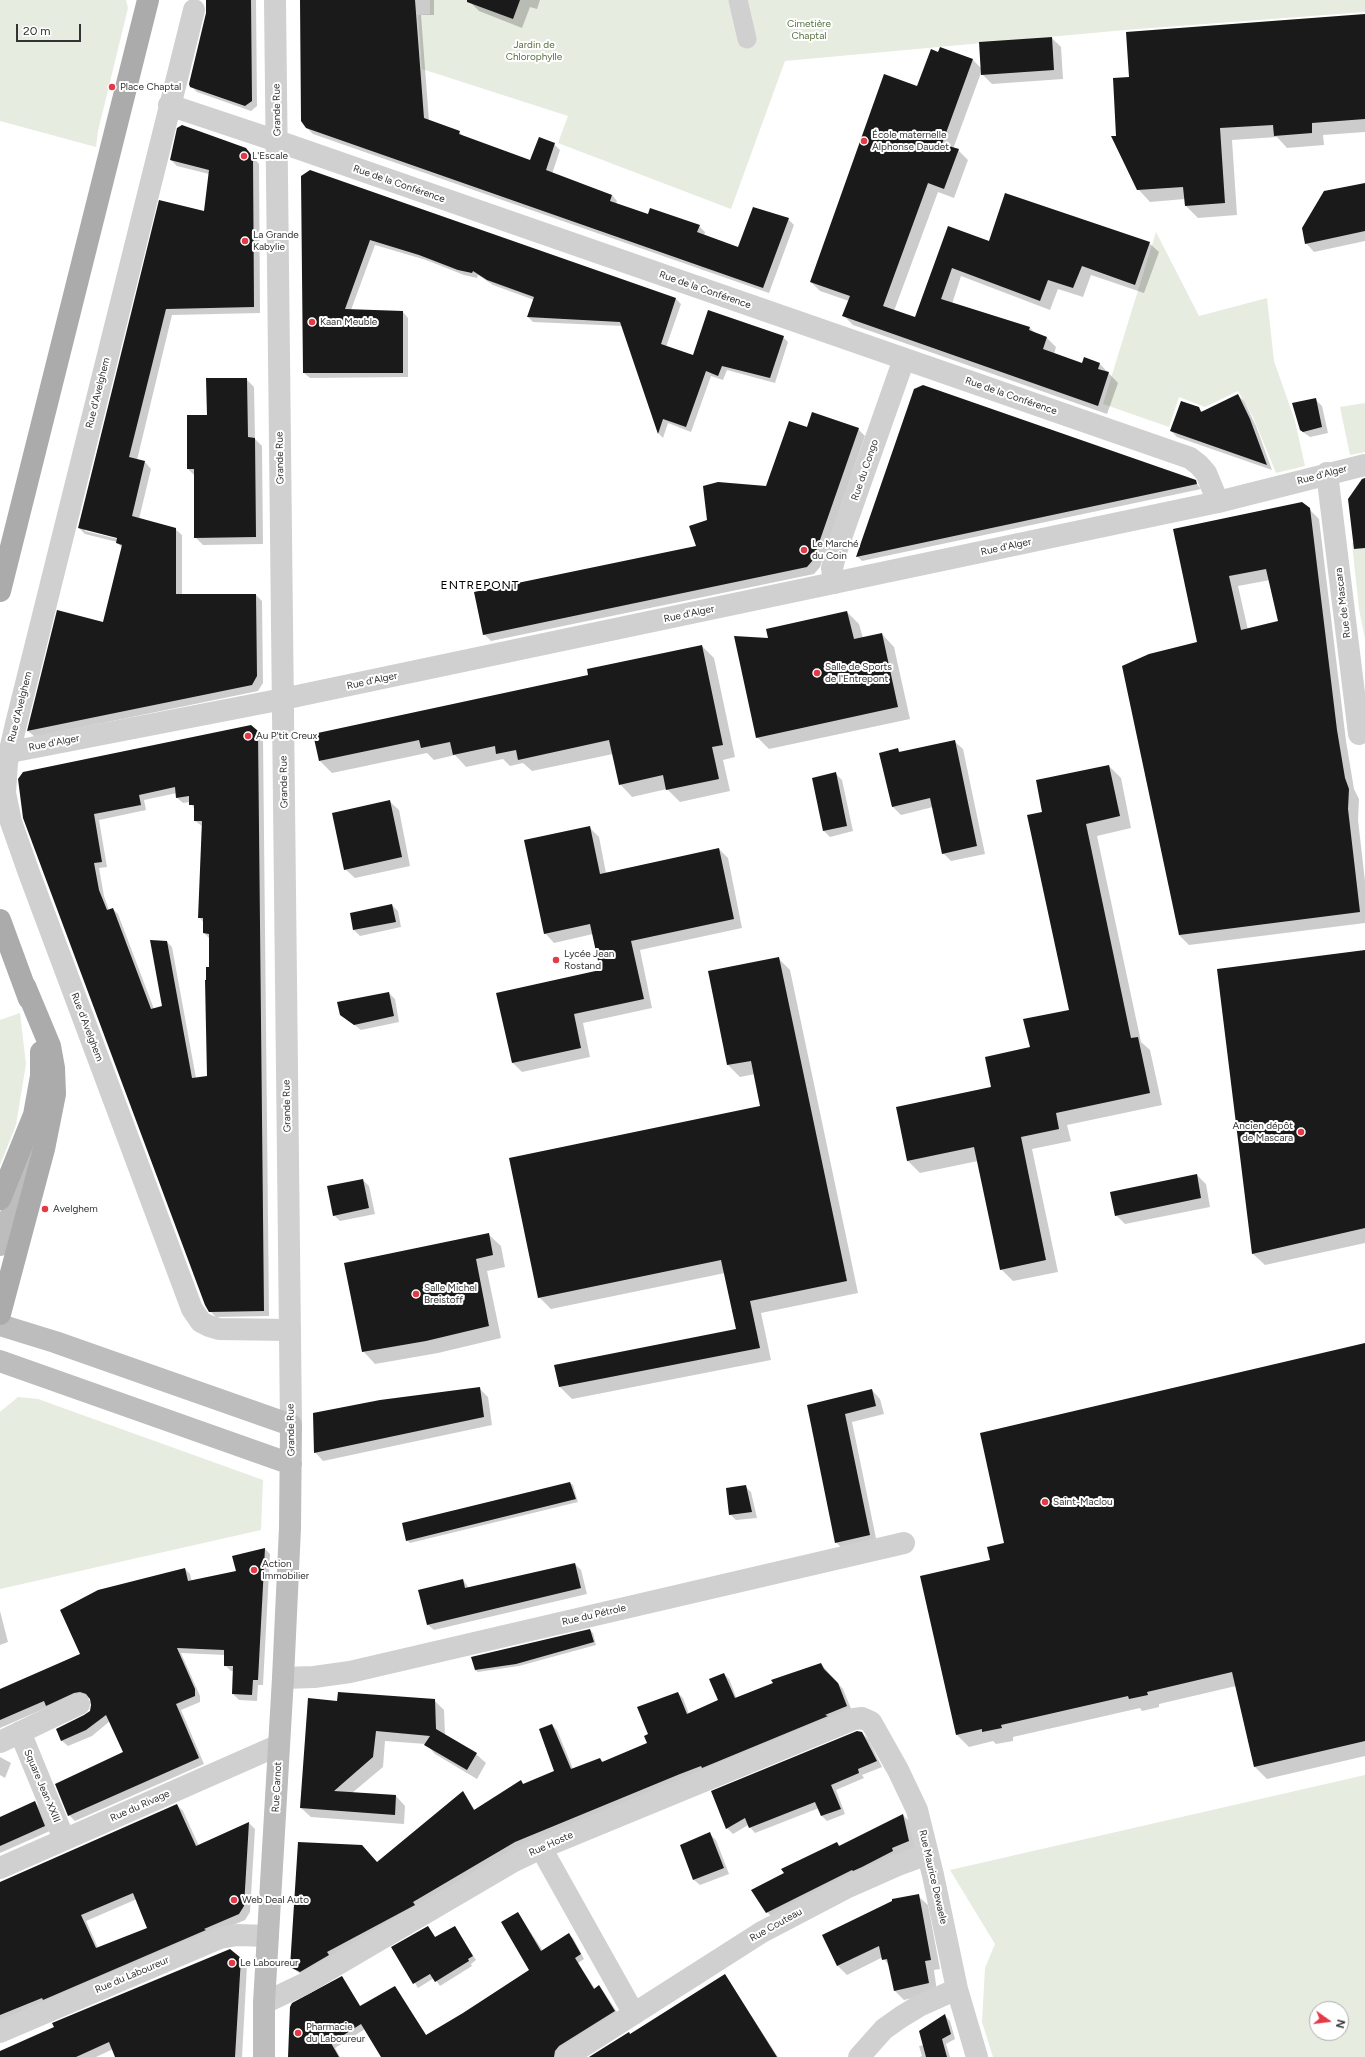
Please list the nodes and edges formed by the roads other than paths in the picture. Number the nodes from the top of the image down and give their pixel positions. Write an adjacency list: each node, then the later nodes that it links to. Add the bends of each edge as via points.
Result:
1 (141, 0): 7 (main road)
2 (148, 0): 7 (main road)
3 (275, 0): 9 (street, Grande Rue)
4 (738, 0): 6 (street)
5 (194, 10): 8 (street, Rue d'Avelghem)
6 (746, 39)
7 (137, 42): 15 (main road)
8 (169, 105): 9 (street, Rue de la Conférence); 18 (street, Rue d'Avelghem)
9 (277, 141): 10 (street, Rue de la Conférence); 16 (street, Grande Rue)
10 (904, 359): 13 (street, Rue de la Conférence, via 1190,458 1206,473); 14 (street, Rue du Congo, via 837,549 832,568)
11 (1365, 465): 12 (street, Rue d'Alger)
12 (1327, 473): 13 (street, Rue d'Alger); 17 (street, Rue de Mascara)
13 (1218, 502): 14 (street, Rue d'Alger)
14 (834, 583): 16 (street, Rue d'Alger)
15 (0, 591)
16 (283, 699): 18 (street, Rue d'Alger); 26 (street, Grande Rue)
17 (1359, 734)
18 (10, 752): 26 (street, Rue d'Avelghem, via 5,784 11,822 192,1309 201,1322 209,1326)
19 (0, 920): 20 (main road)
20 (25, 986): 21 (main road); 24 (main road, via 50,1046 55,1094 44,1148)
21 (40, 1046): 22 (main road, via 41,1076 34,1115); 23 (main road, via 44,1080 41,1118 27,1169)
22 (0, 1199)
23 (0, 1245)
24 (0, 1314)
25 (0, 1325): 28 (main road)
26 (290, 1330): 28 (street, Grande Rue)
27 (0, 1361): 29 (main road)
28 (291, 1425): 29 (main road, Grande Rue)
29 (291, 1464): 30 (main road, Grande Rue)
30 (290, 1516): 32 (main road, Rue Carnot)
31 (904, 1543): 32 (street, Rue du Pétrole, via 350,1672)
32 (283, 1678): 37 (main road, Rue Carnot)
33 (79, 1704): 35 (street)
34 (854, 1719): 39 (street, Rue Hoste); 40 (street, Rue Maurice Dewaele, via 866,1719 871,1722 898,1770 917,1810)
35 (20, 1732): 36 (street); 38 (street, Square Jean XXIII)
36 (0, 1742)
37 (280, 1745): 38 (street, Rue du Rivage); 42 (main road, Rue Carnot)
38 (64, 1839): 41 (street, Rue du Rivage)
39 (541, 1848): 44 (street, Rue Hoste, via 514,1861 304,1984); 45 (street)
40 (928, 1854): 43 (street, Rue Maurice Dewaele); 45 (street, Rue Couteau, via 898,1864 846,1888 769,1929)
41 (0, 1868)
42 (268, 1936): 44 (main road, Rue Carnot); 46 (street, Rue du Laboureur, via 236,1935 220,1938)
43 (957, 1989): 49 (street, via 901,2017 884,2029); 50 (street, Rue Maurice Dewaele)
44 (264, 2003): 47 (main road, Rue Carnot)
45 (634, 2014): 48 (street, Rue Couteau)
46 (0, 2032)
47 (264, 2057)
48 (566, 2057)
49 (859, 2057)
50 (977, 2057)

